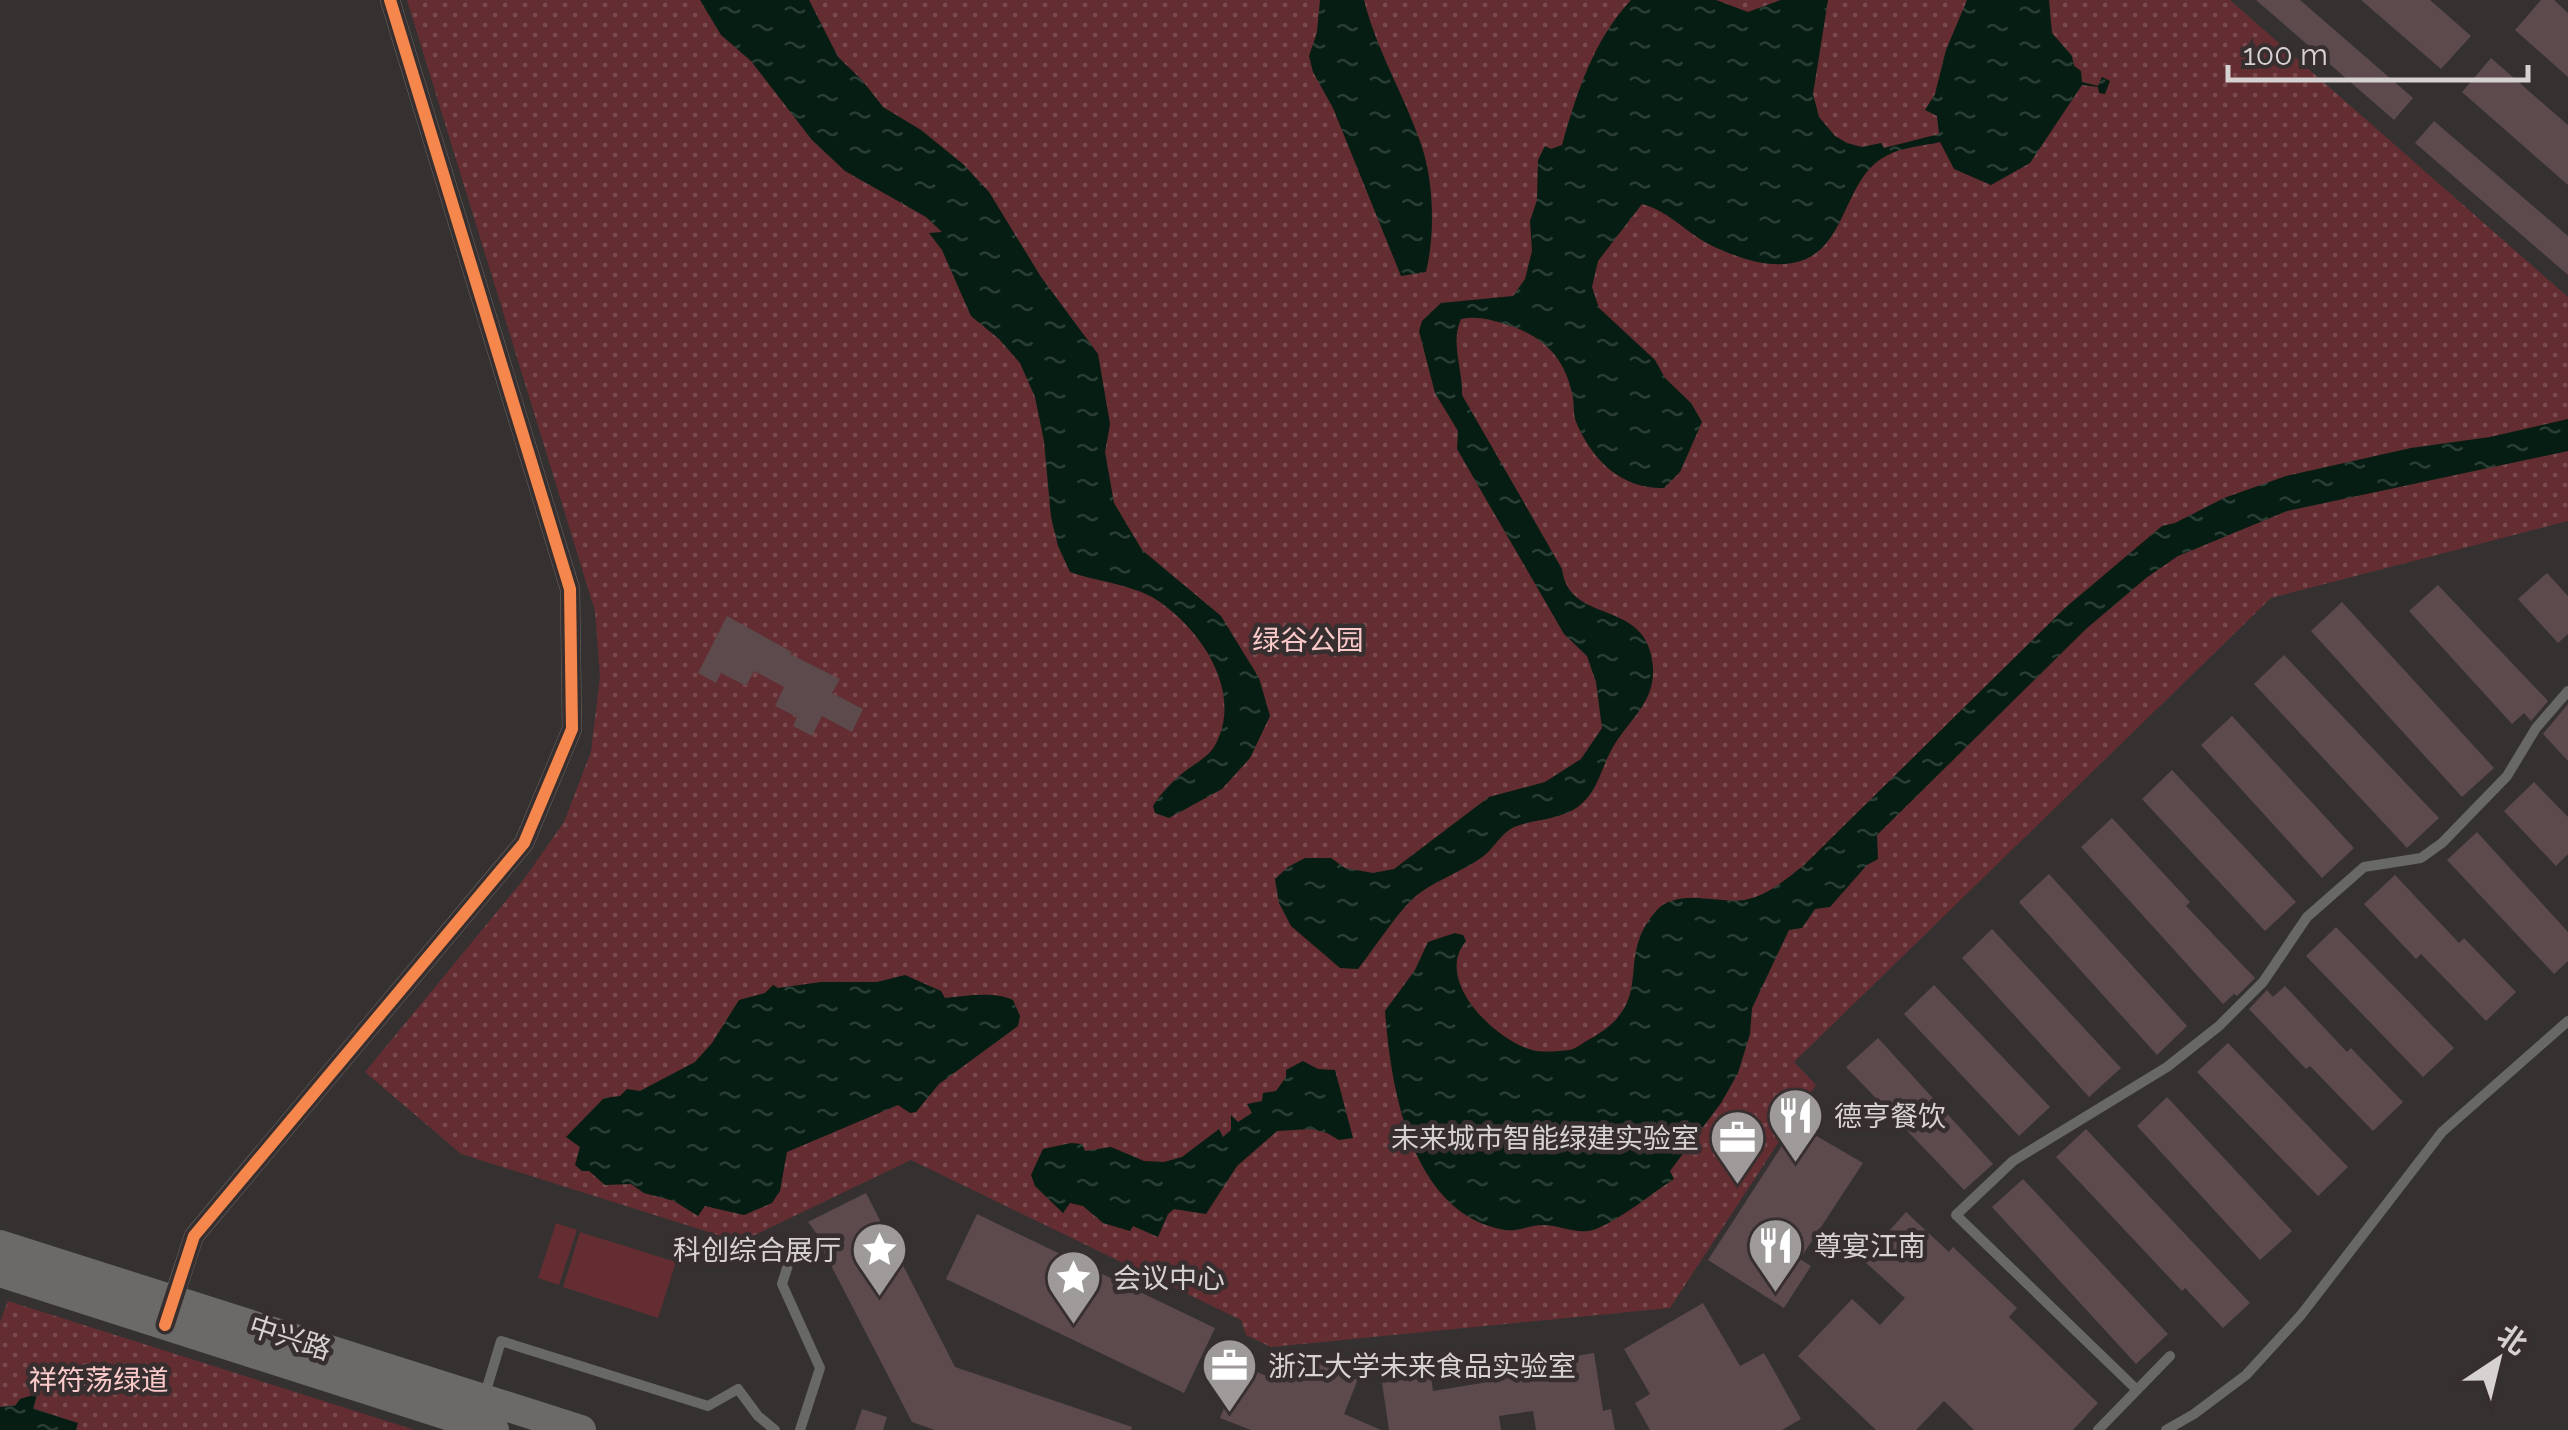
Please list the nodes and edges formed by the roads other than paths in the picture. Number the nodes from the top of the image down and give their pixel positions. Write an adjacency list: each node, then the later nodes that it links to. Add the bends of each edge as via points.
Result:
1 (390, 0): 7 (street, via 570,589 572,729 524,842 194,1236)
2 (2568, 691): 9 (lane, via 2508,776 2442,842 2420,858 2364,867 2307,918 2263,982 2219,1026 2167,1067 2013,1161 1956,1216)
3 (2568, 1022): 15 (lane, via 2442,1132 2301,1315 2246,1375)
4 (813, 1242): 13 (lane, via 789,1262 782,1284 820,1368)
5 (0, 1245): 7 (main road, 中兴路)
6 (0, 1272): 7 (main road, 中兴路)
7 (169, 1312): 10 (main road, 中兴路)
8 (2170, 1356): 9 (lane)
9 (2136, 1389): 14 (lane)
10 (484, 1418): 11 (main road, 中兴路); 12 (lane, via 501,1340 708,1406 738,1389)
11 (581, 1430)
12 (776, 1430)
13 (800, 1430)
14 (2098, 1430)
15 (2166, 1430)

